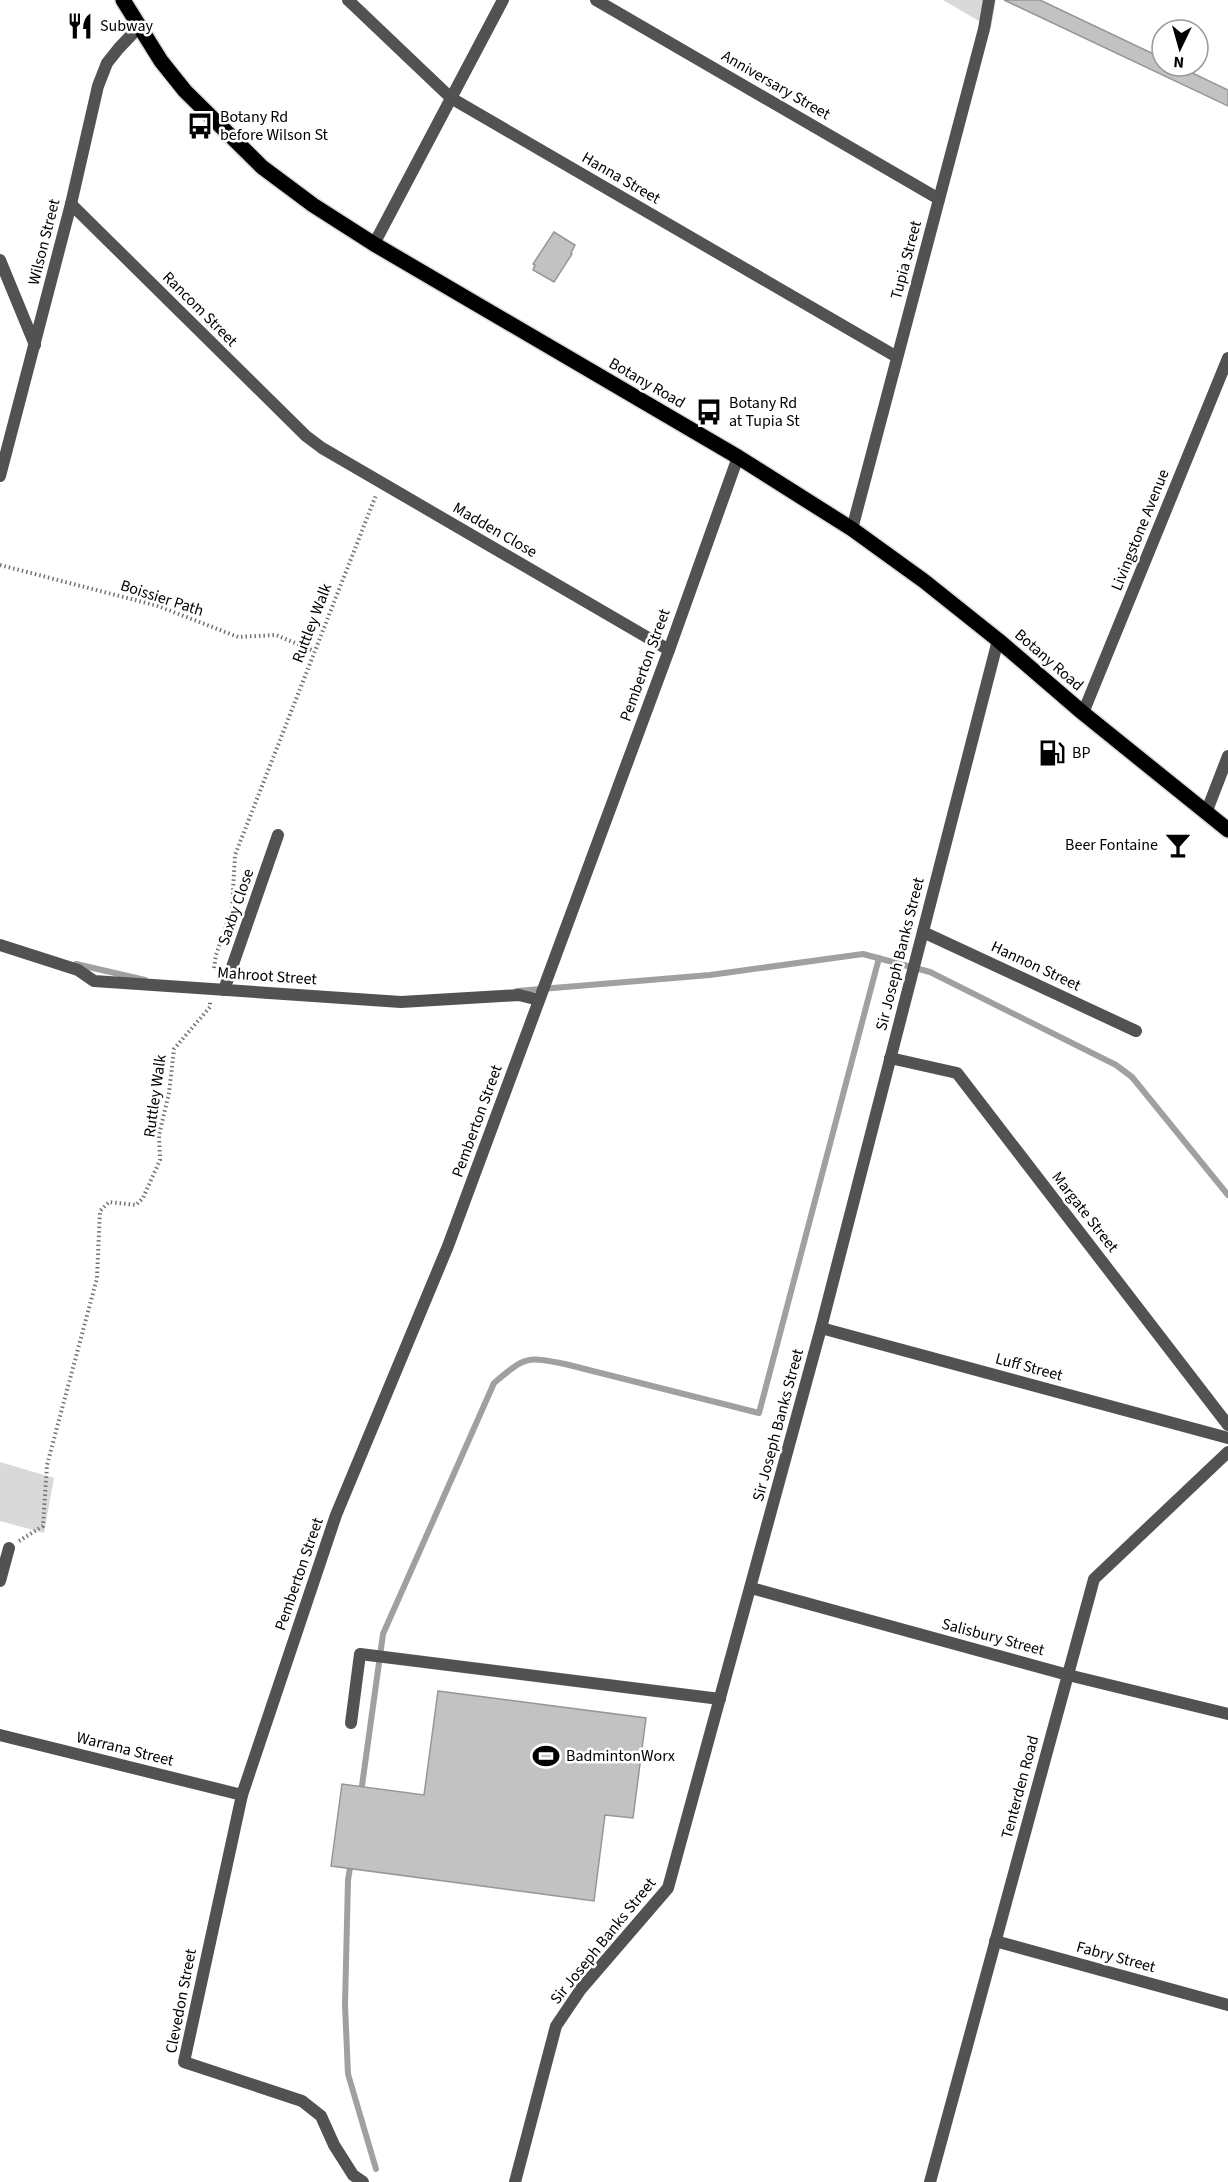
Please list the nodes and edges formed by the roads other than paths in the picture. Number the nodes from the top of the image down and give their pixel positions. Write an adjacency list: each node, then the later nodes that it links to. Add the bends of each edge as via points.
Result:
1 (123, 0): 6 (main road, Botany Road)
2 (348, 0): 7 (street, Hanna Street)
3 (503, 0): 7 (street)
4 (596, 0): 8 (street, Anniversary Street)
5 (989, 0): 8 (street, Tupia Street)
6 (139, 27): 9 (street, Wilson Street, via 104,71); 10 (main road, Botany Road, via 185,91 262,167)
7 (451, 98): 10 (street); 13 (street, Hanna Street)
8 (939, 199): 13 (street, Tupia Street)
9 (71, 204): 12 (street, Wilson Street); 15 (street, Rancom Street)
10 (374, 244): 16 (main road, Botany Road)
11 (0, 260): 12 (street)
12 (34, 345): 17 (street, Wilson Street)
13 (897, 357): 18 (street, Tupia Street)
14 (1228, 358): 21 (street, Livingstone Avenue)
15 (306, 436): 20 (street, Madden Close, via 333,456)
16 (738, 457): 18 (main road, Botany Road); 20 (street, Pemberton Street)
17 (0, 476)
18 (852, 529): 19 (main road, Botany Road)
19 (998, 640): 21 (main road, Botany Road); 26 (street, Sir Joseph Banks Street)
20 (669, 650): 29 (street, Pemberton Street)
21 (1083, 713): 23 (main road, Botany Road)
22 (1228, 756): 23 (street)
23 (1206, 813): 24 (main road, Botany Road)
24 (1228, 830)
25 (278, 835): 28 (street, Saxby Close)
26 (923, 932): 30 (street, Hannon Street); 31 (street, Sir Joseph Banks Street)
27 (0, 945): 28 (street, Mahroot Street, via 78,970 94,981)
28 (218, 990): 29 (street, Mahroot Street, via 401,1002 519,995)
29 (539, 1000): 44 (street, Pemberton Street, via 448,1246 336,1515)
30 (1136, 1031)
31 (890, 1058): 32 (street, Sir Joseph Banks Street); 33 (street, Margate Street, via 957,1073)
32 (821, 1328): 34 (street, Luff Street); 38 (street, Sir Joseph Banks Street)
33 (1228, 1425)
34 (1228, 1438)
35 (1228, 1452): 39 (street, Tenterden Road, via 1094,1579)
36 (9, 1548): 37 (street)
37 (0, 1581)
38 (751, 1588): 39 (street, Salisbury Street); 40 (street, Sir Joseph Banks Street)
39 (1068, 1675): 41 (street, Salisbury Street); 45 (street, Tenterden Road)
40 (720, 1699): 42 (street, via 360,1654); 48 (street, Sir Joseph Banks Street, via 668,1888 581,1989 556,2026)
41 (1228, 1714)
42 (351, 1723)
43 (0, 1735): 44 (street, Warrana Street)
44 (242, 1795): 47 (street, Clevedon Street, via 184,2062 303,2101 321,2116 353,2175)
45 (995, 1941): 46 (street, Fabry Street); 49 (street, Tenterden Road)
46 (1228, 2005)
47 (363, 2182)
48 (515, 2182)
49 (930, 2182)

